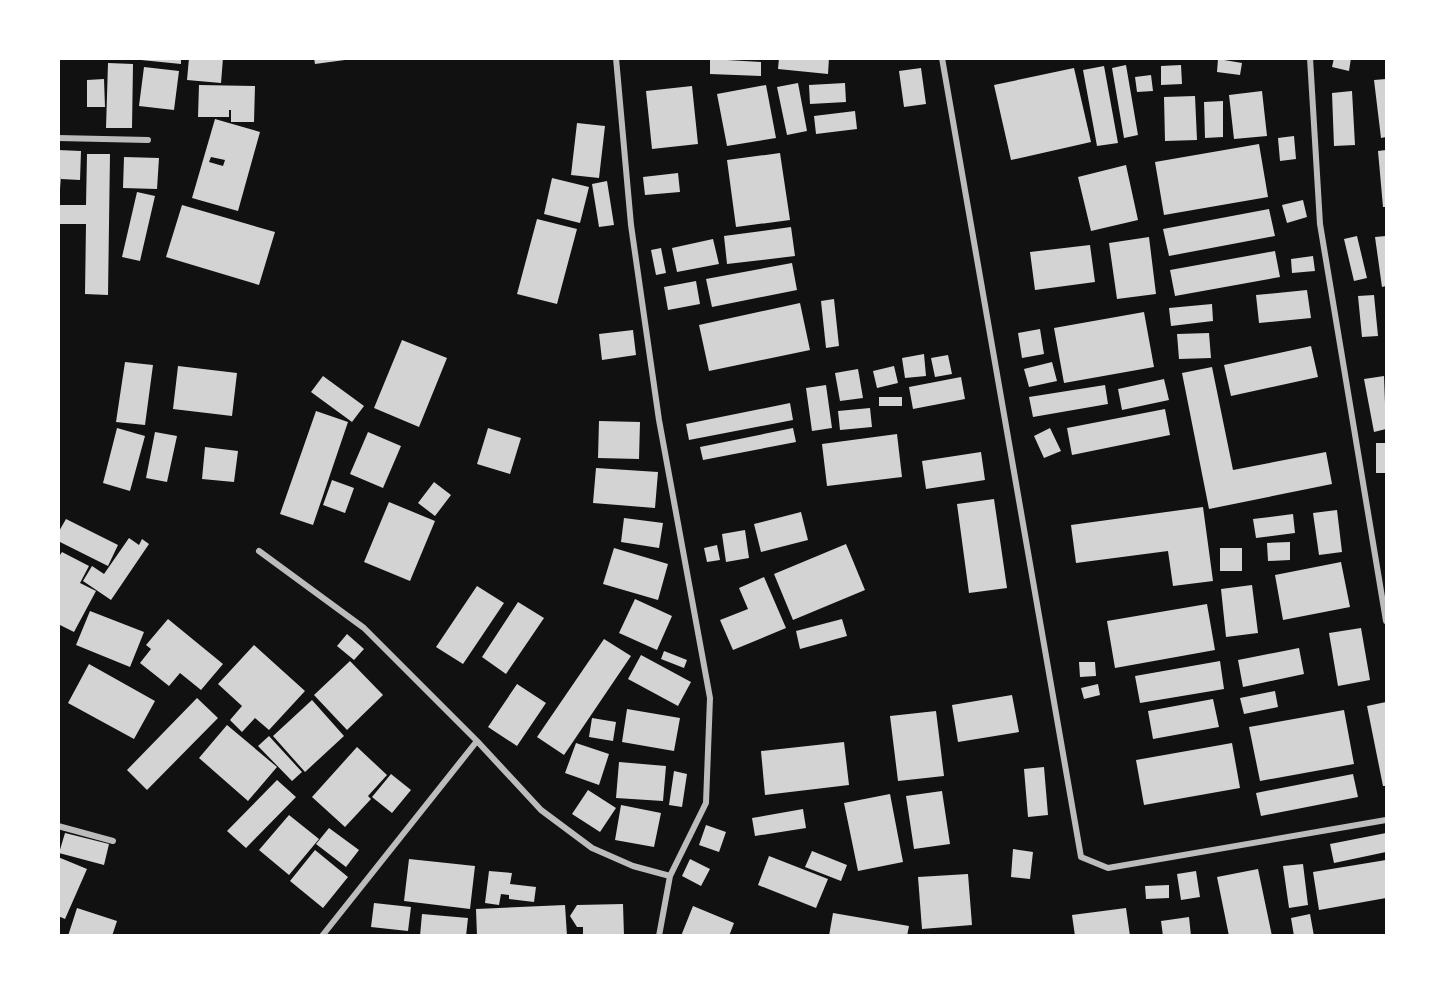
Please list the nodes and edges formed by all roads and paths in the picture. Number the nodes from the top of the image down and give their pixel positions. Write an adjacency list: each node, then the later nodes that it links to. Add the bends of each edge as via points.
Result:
1 (616, 58): 12 (street, via 631,225 654,385 710,698 706,803)
2 (942, 58): 9 (street, via 1081,857 1108,868)
3 (1310, 58): 7 (street, via 1320,224)
4 (58, 138): 5 (street)
5 (147, 140)
6 (259, 551): 8 (street, via 364,628)
7 (1386, 621)
8 (477, 741): 12 (street, via 540,810 592,848 633,866); 13 (street)
9 (1386, 820)
10 (58, 826): 11 (street)
11 (113, 841)
12 (670, 876): 14 (street)
13 (322, 936)
14 (659, 936)

